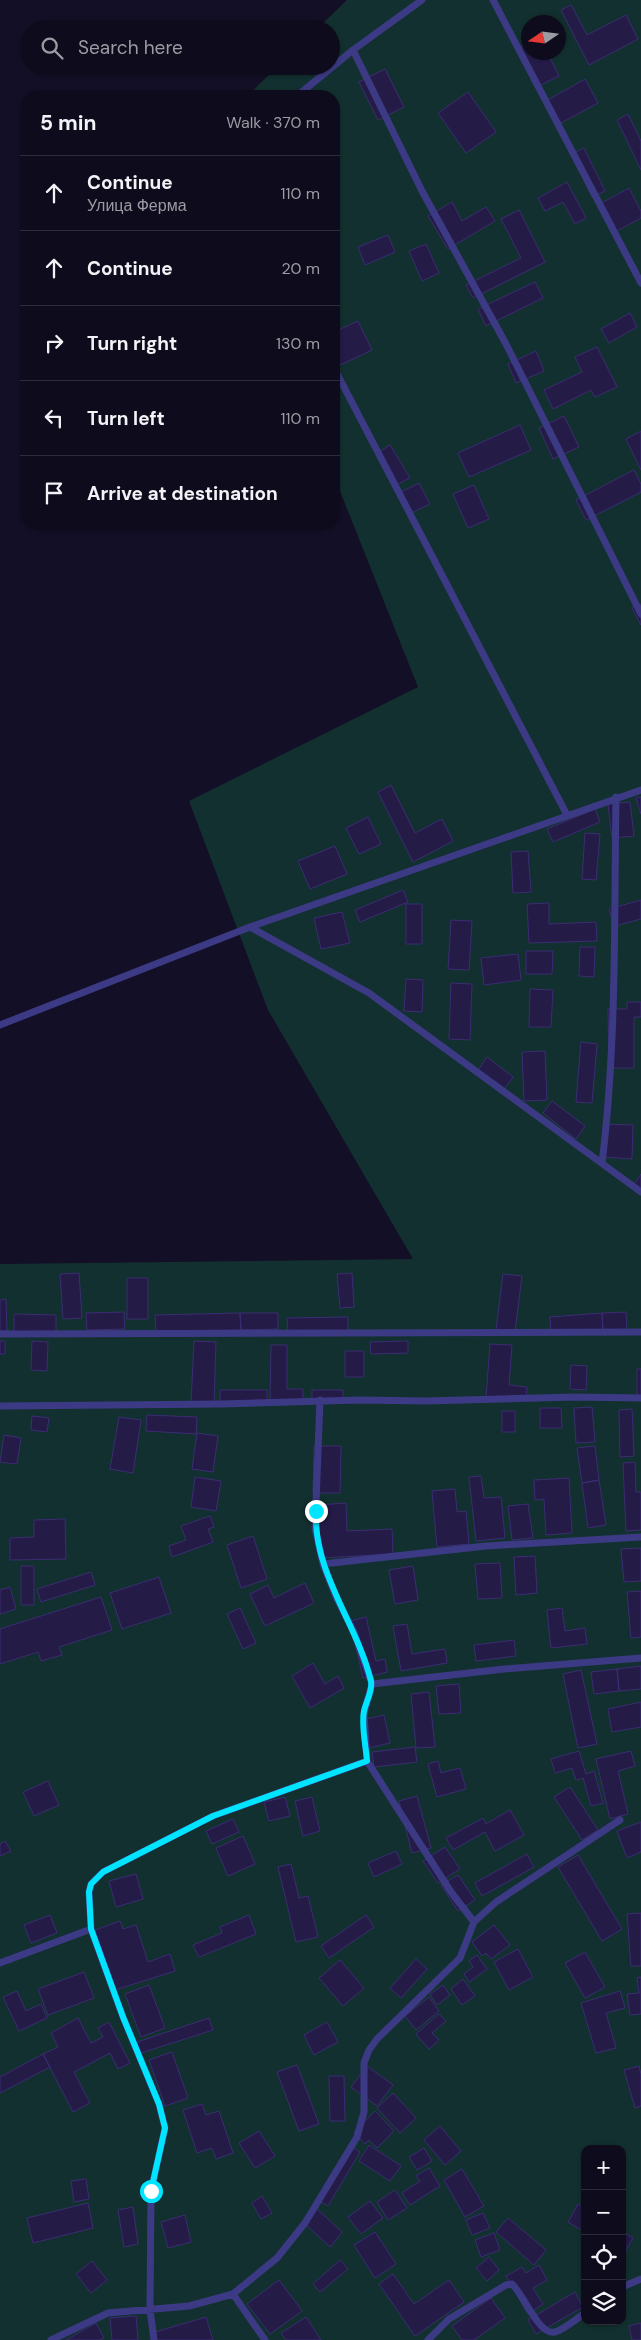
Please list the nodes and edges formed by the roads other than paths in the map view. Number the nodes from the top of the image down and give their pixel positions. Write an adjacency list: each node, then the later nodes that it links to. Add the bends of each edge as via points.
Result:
1 (422, 0): 3 (lane)
2 (493, 0): 7 (lane)
3 (353, 50): 4 (lane); 9 (lane, via 422,191 506,344)
4 (340, 61)
5 (323, 75): 6 (lane)
6 (304, 90)
7 (641, 283)
8 (340, 380): 12 (lane)
9 (641, 614)
10 (641, 790): 11 (lane)
11 (616, 797): 12 (lane); 15 (lane, via 610,1096)
12 (567, 815): 13 (lane)
13 (250, 928): 14 (lane); 15 (lane, via 368,993)
14 (0, 1025)
15 (602, 1163): 16 (lane)
16 (641, 1192)
17 (641, 1332): 18 (lane)
18 (0, 1334)
19 (641, 1398): 20 (lane)
20 (320, 1400): 21 (lane); 23 (lane, via 316,1528)
21 (0, 1406)
22 (641, 1537): 23 (lane, via 486,1546)
23 (323, 1564): 25 (lane, via 354,1632)
24 (641, 1658): 25 (lane)
25 (372, 1684): 26 (lane, via 364,1713)
26 (367, 1761): 28 (lane, via 451,1892); 29 (lane, via 213,1816 103,1872 91,1884 89,1892)
27 (620, 1820): 28 (lane, via 496,1902)
28 (474, 1922): 33 (lane, via 460,1958 369,2050 364,2063 364,2112 357,2137 305,2223 277,2258)
29 (91, 1929): 30 (lane); 34 (lane, via 159,2104 165,2128 151,2191)
30 (0, 1963)
31 (641, 2279): 32 (lane)
32 (626, 2285)
33 (233, 2294): 34 (lane, via 189,2306); 39 (lane)
34 (150, 2310): 37 (lane, via 108,2313); 38 (lane)
35 (581, 2316): 36 (lane)
36 (550, 2336): 40 (lane, via 512,2284 494,2291 449,2319)
37 (51, 2340)
38 (154, 2340)
39 (265, 2340)
40 (428, 2340)

